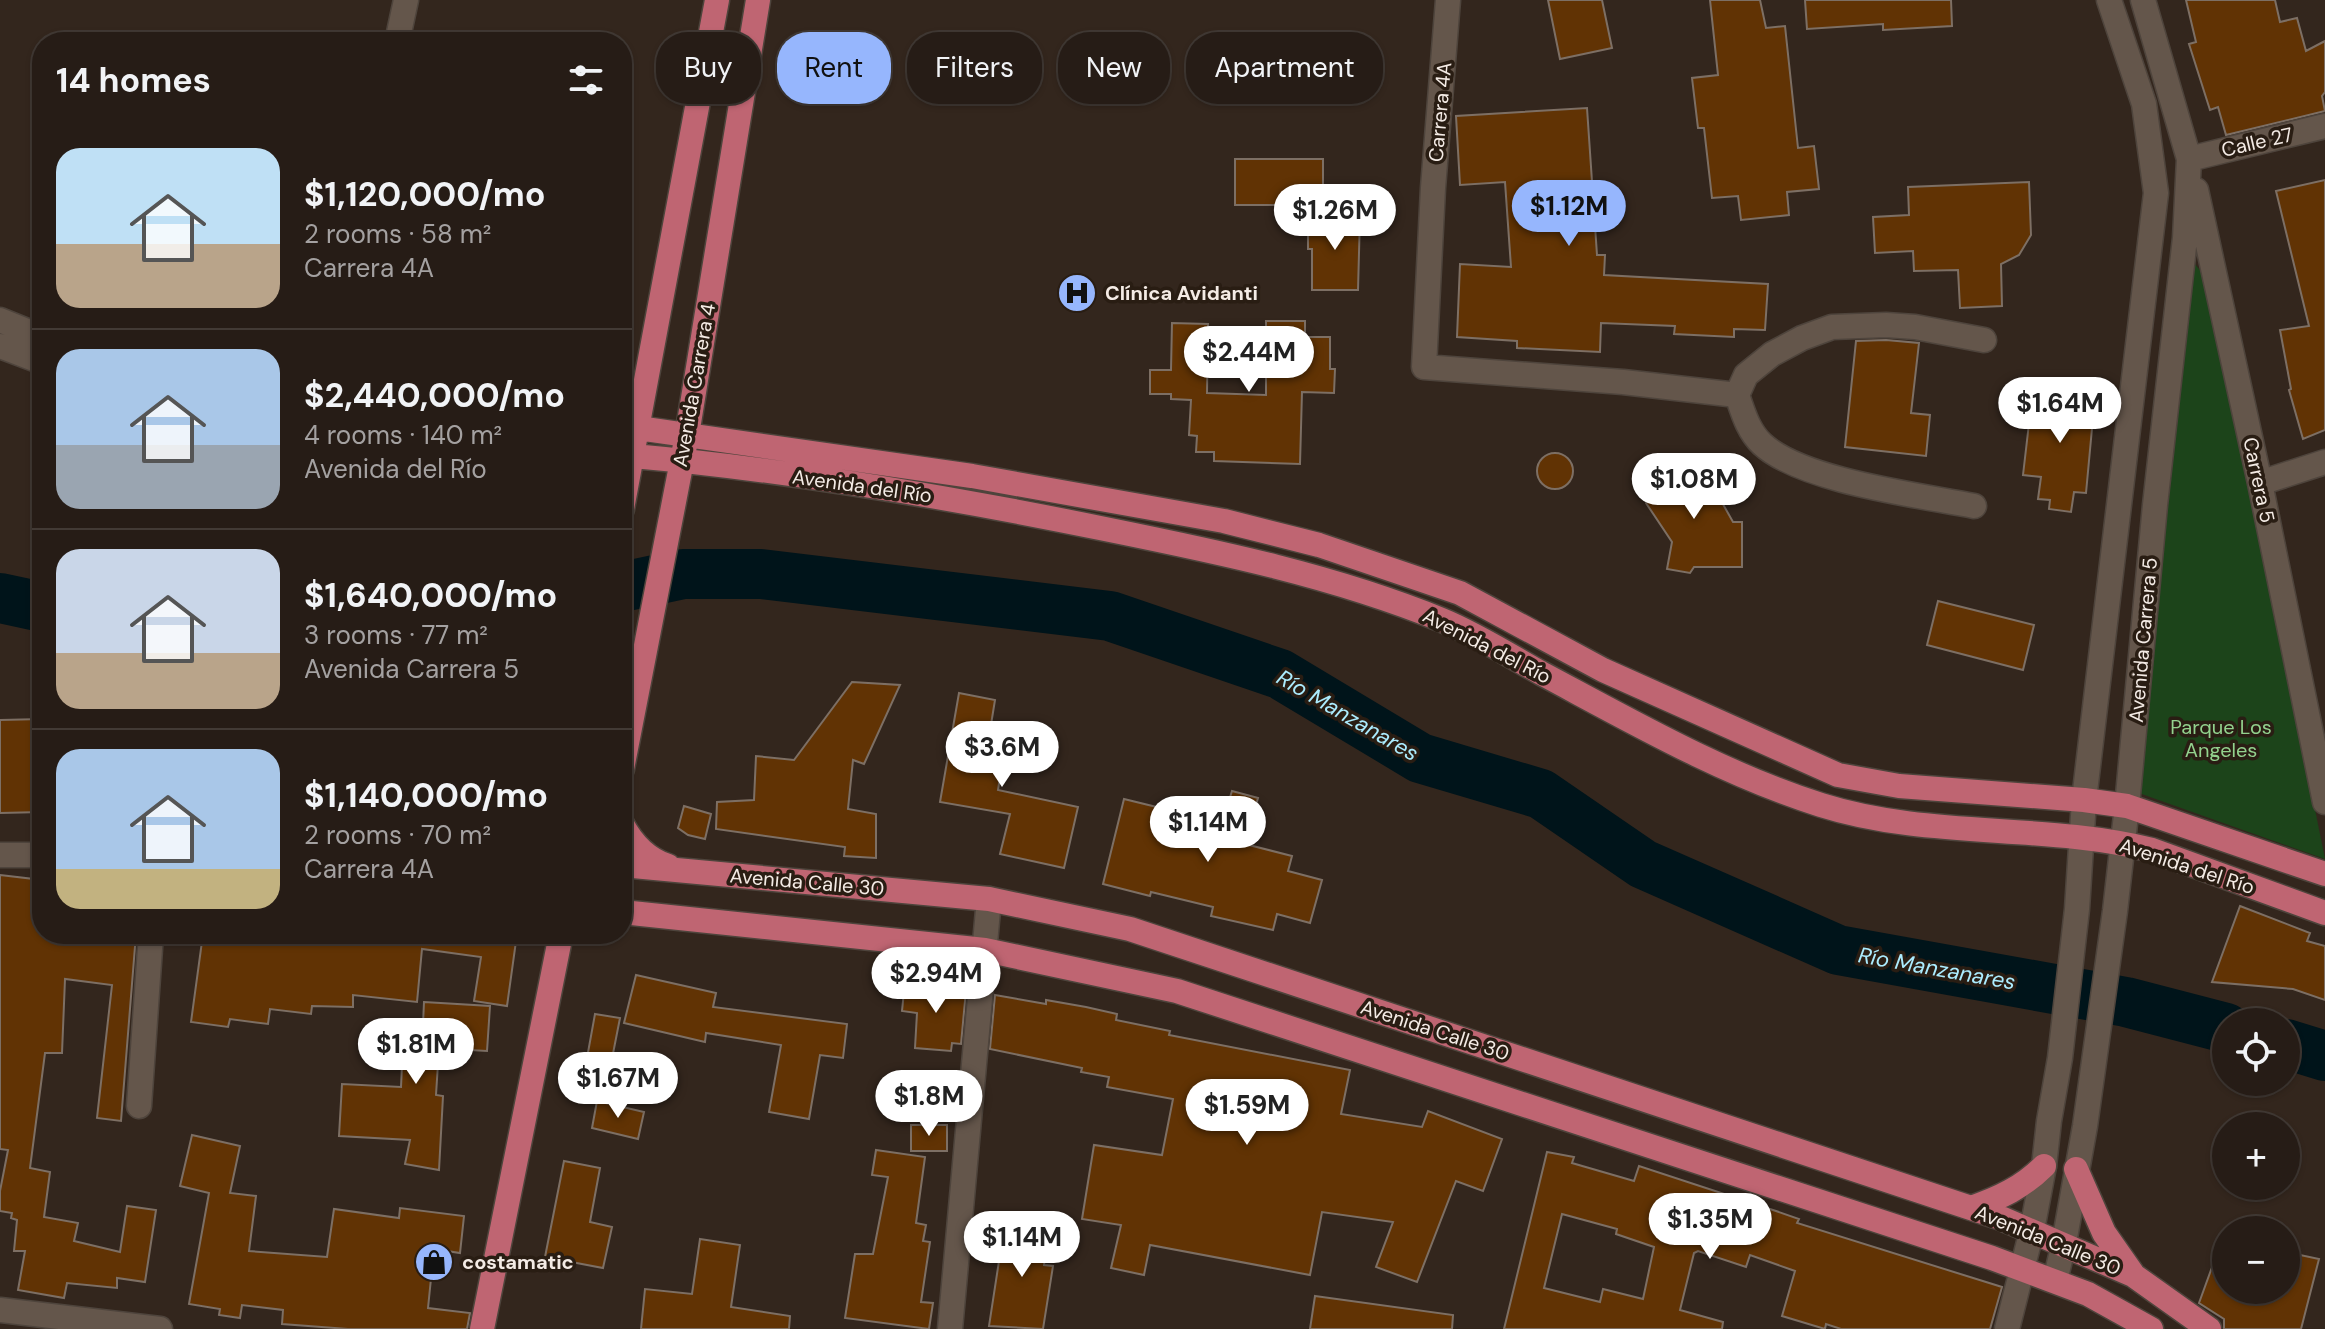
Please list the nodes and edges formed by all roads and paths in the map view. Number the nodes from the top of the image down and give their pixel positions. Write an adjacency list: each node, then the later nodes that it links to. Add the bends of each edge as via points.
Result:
1 (406, 0): 7 (street)
2 (717, 0): 16 (main road)
3 (758, 0): 18 (main road, Avenida Carrera 4)
4 (1448, 0): 15 (street, Carrera 4A, via 1424,367)
5 (2109, 0): 26 (street, Avenida Carrera 5, via 2144,104 2156,193)
6 (2143, 0): 9 (street, Avenida Carrera 5)
7 (399, 32)
8 (2325, 126): 9 (street, Calle 27)
9 (2189, 159): 22 (street, Carrera 5); 27 (street, Avenida Carrera 5)
10 (0, 320): 11 (street)
11 (32, 333)
12 (1984, 340): 15 (street, via 1886,325 1832,327 1772,354 1746,375)
13 (0, 346): 14 (street)
14 (32, 358)
15 (1737, 395): 23 (street, via 1760,443 1781,458 1818,474)
16 (632, 418)
17 (632, 428): 18 (main road, Avenida del Río)
18 (687, 435): 20 (main road, Avenida Carrera 4); 26 (main road, Avenida del Río, via 972,476 1224,521 1319,545 1460,593 1603,670 1838,775 1899,786)
19 (632, 456): 20 (main road, Avenida del Río)
20 (682, 460): 24 (main road, Avenida Carrera 4); 28 (main road, Avenida del Río, via 967,501 1310,575 1446,622 1748,779 1824,806 1895,822)
21 (2325, 462): 22 (street)
22 (2260, 483): 25 (street, Carrera 5)
23 (1974, 506)
24 (632, 717)
25 (2323, 786)
26 (2084, 800): 27 (main road, Avenida del Río); 28 (street, Avenida Carrera 5)
27 (2127, 806): 30 (street, Avenida Carrera 5); 35 (main road, Avenida del Río)
28 (2081, 836): 30 (main road, Avenida del Río); 43 (street, Avenida Carrera 5, via 2077,909)
29 (632, 839): 34 (main road, via 658,862)
30 (2122, 843): 38 (main road, Avenida del Río); 44 (street, Avenida Carrera 5)
31 (0, 855): 32 (street)
32 (32, 855)
33 (632, 866): 34 (main road, Avenida Calle 30)
34 (682, 871): 36 (main road, Avenida Calle 30)
35 (2325, 874)
36 (989, 899): 41 (street); 45 (main road, Avenida Calle 30, via 1130,929)
37 (632, 913): 41 (main road, Avenida Calle 30)
38 (2325, 913)
39 (150, 944): 42 (street)
40 (559, 944): 53 (main road)
41 (985, 950): 48 (main road, Avenida Calle 30, via 1177,991); 54 (street)
42 (139, 1106)
43 (2044, 1166): 45 (main road, via 2027,1183); 46 (street, Avenida Carrera 5)
44 (2076, 1169): 47 (street, Avenida Carrera 5); 49 (main road, via 2104,1233)
45 (1971, 1208): 46 (main road, Avenida Calle 30)
46 (2032, 1230): 47 (main road, Avenida Calle 30); 48 (street, Avenida Carrera 5)
47 (2064, 1243): 49 (main road, Avenida Calle 30); 50 (street, Avenida Carrera 5)
48 (2024, 1270): 50 (main road, Avenida Calle 30); 55 (street)
49 (2133, 1275): 57 (main road, Avenida Calle 30)
50 (2055, 1281): 56 (main road, Avenida Calle 30, via 2108,1303)
51 (0, 1310): 52 (street)
52 (160, 1329)
53 (482, 1329)
54 (950, 1329)
55 (2007, 1329)
56 (2151, 1329)
57 (2209, 1329)

